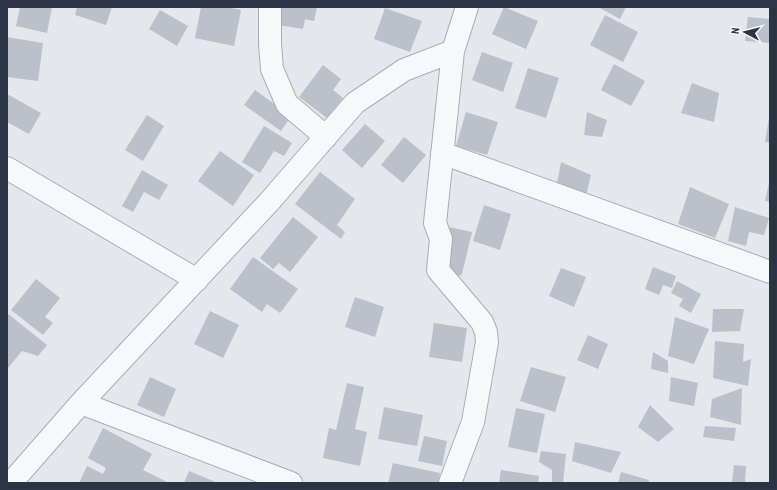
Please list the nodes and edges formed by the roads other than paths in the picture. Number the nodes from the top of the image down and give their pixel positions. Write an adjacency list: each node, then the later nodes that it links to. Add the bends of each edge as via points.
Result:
1 (270, 7): 4 (street, via 272,69 287,104)
2 (466, 7): 3 (street)
3 (453, 51): 4 (street, via 404,70 386,82 356,103); 5 (street)
4 (326, 137): 8 (street)
5 (442, 153): 7 (street); 12 (street, via 435,222 441,239 438,270 482,322 487,342 473,422)
6 (7, 168): 8 (street)
7 (770, 272)
8 (197, 280): 9 (street)
9 (81, 403): 10 (street); 11 (street)
10 (12, 483)
11 (291, 483)
12 (450, 483)

